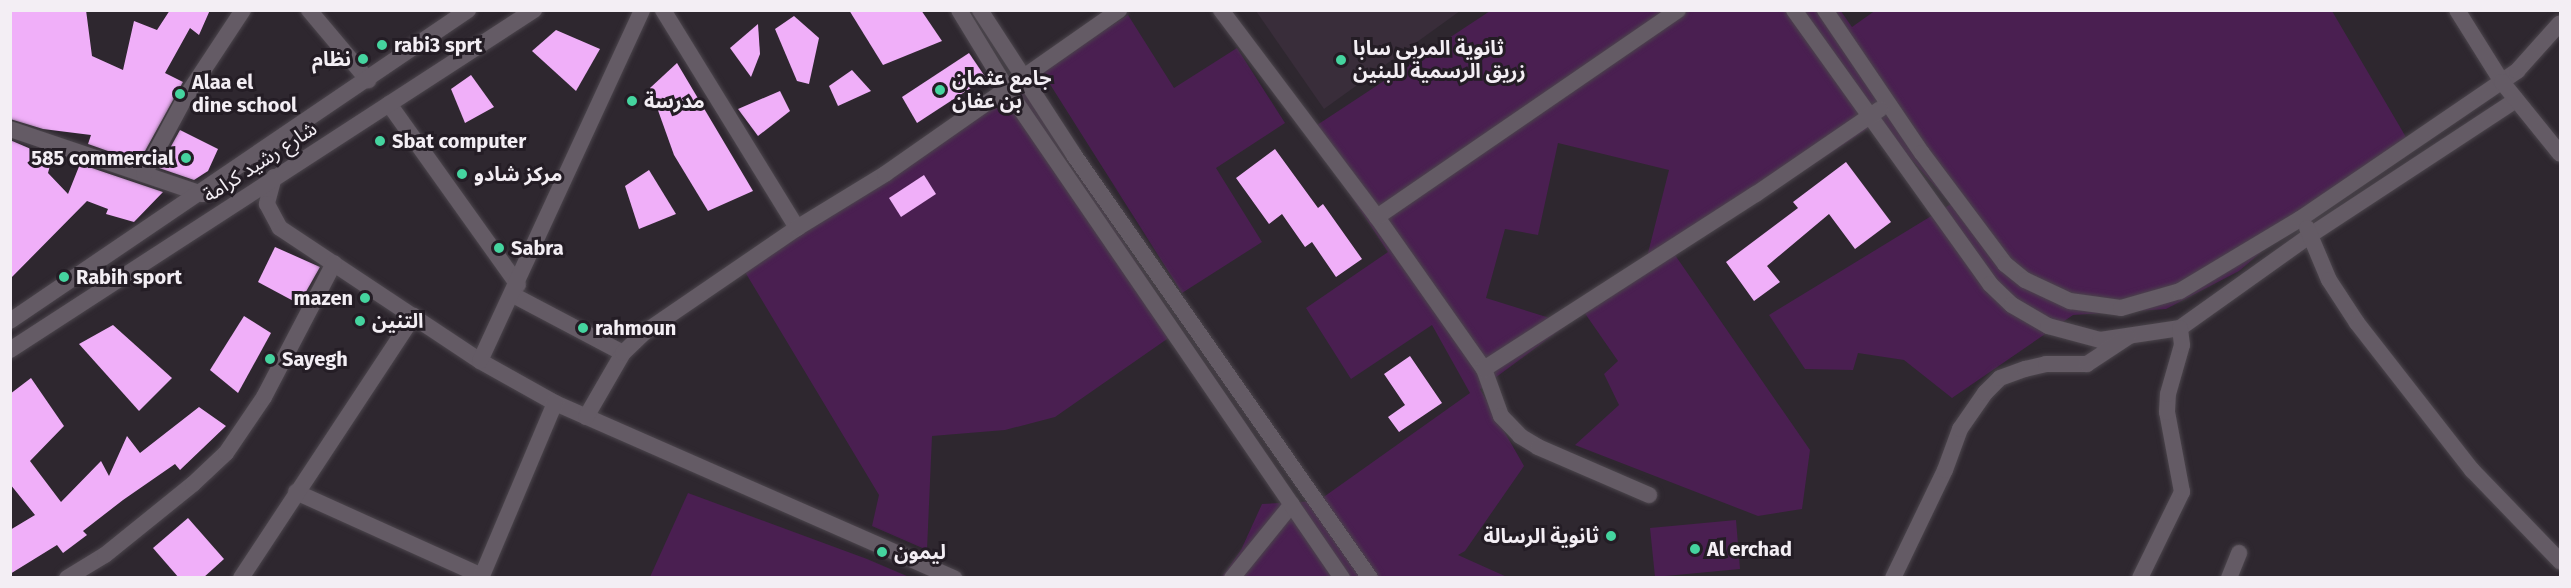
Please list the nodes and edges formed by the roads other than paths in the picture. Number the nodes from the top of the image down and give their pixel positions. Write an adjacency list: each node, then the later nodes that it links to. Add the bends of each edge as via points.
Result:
1 (243, 10): 26 (street, via 185,98)
2 (309, 10): 17 (street)
3 (468, 10): 17 (street, شارع رشيد كرامة)
4 (534, 10): 21 (street, شارع رشيد كرامة)
5 (642, 10): 34 (street)
6 (663, 10): 31 (street)
7 (959, 10): 19 (street)
8 (980, 10): 16 (street)
9 (1119, 10): 16 (street)
10 (1221, 10): 29 (street)
11 (1678, 10): 29 (street)
12 (1794, 10): 23 (street)
13 (1825, 10): 22 (street)
14 (2457, 10): 18 (street)
15 (2560, 23): 18 (street, via 2537,51)
16 (1022, 79): 19 (street); 58 (street)
17 (368, 80): 28 (street, شارع رشيد كرامة)
18 (2502, 82): 20 (street); 30 (street)
19 (1007, 89): 31 (street, via 885,174); 47 (street)
20 (2516, 100): 25 (street); 32 (street)
21 (389, 104): 27 (street, شارع رشيد كرامة); 34 (street)
22 (1889, 105): 23 (street); 30 (street, via 2005,264 2025,280 2070,301 2121,308 2152,302 2224,268)
23 (1870, 113): 38 (street, via 1964,250 2012,305 2048,327 2079,337 2100,340); 42 (street, via 1756,194)
24 (10, 129): 26 (street)
25 (2560, 154)
26 (144, 174): 28 (street)
27 (274, 177): 33 (street, via 267,204 274,222); 39 (street, شارع رشيد كرامة)
28 (202, 194): 36 (street, شارع رشيد كرامة)
29 (1377, 217): 42 (street)
30 (2300, 219): 32 (street)
31 (797, 228): 40 (street, via 645,332)
32 (2312, 234): 37 (street); 50 (street, via 2329,280 2357,323 2472,470)
33 (334, 263): 35 (street); 49 (street, via 240,435 194,484)
34 (516, 290): 40 (street); 41 (street)
35 (414, 316): 41 (street); 45 (street)
36 (10, 321)
37 (2180, 328): 38 (street); 60 (street, via 2182,345 2167,412 2182,492)
38 (2129, 336): 59 (street, via 2087,364 2046,364 2000,378 1992,386 1971,409 1960,429)
39 (10, 350)
40 (623, 353): 44 (street)
41 (480, 361): 43 (street)
42 (1484, 369): 46 (street, via 1501,416 1520,436 1564,460)
43 (555, 403): 44 (street); 51 (street)
44 (586, 417): 55 (street)
45 (296, 492): 51 (street); 54 (street)
46 (1649, 495)
47 (1292, 504): 56 (street); 57 (street)
48 (2239, 554): 61 (street)
49 (105, 555): 52 (street); 53 (street)
50 (2560, 561)
51 (481, 577)
52 (67, 578)
53 (93, 578)
54 (241, 578)
55 (954, 578)
56 (1232, 578)
57 (1342, 578)
58 (1370, 578)
59 (1893, 578)
60 (2140, 578)
61 (2229, 578)

